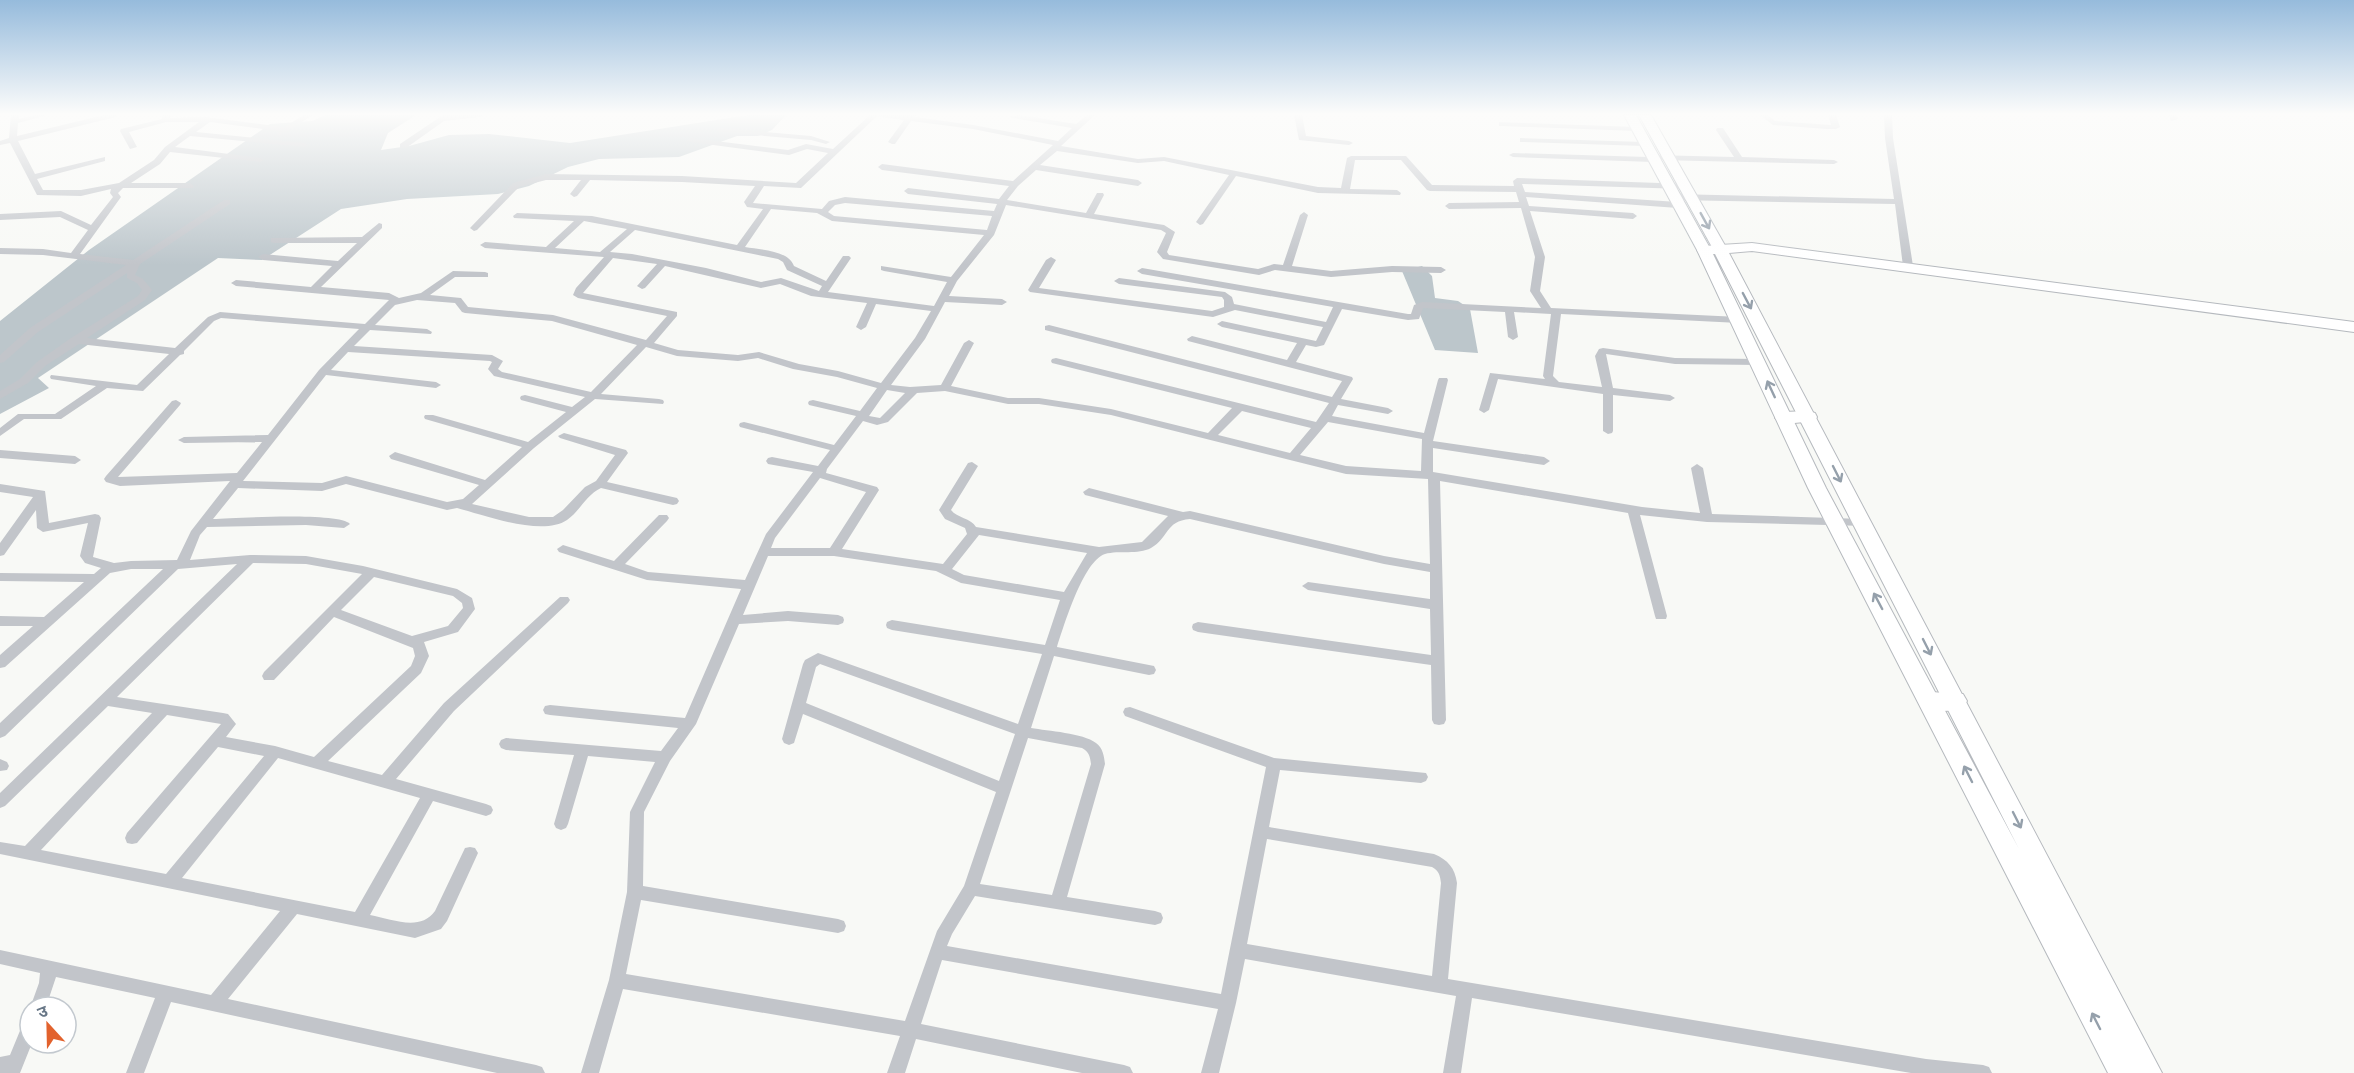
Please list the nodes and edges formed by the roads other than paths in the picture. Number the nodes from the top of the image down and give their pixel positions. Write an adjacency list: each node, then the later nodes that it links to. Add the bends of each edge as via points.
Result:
1 (27, 165): 14 (street)
2 (79, 165): 14 (street)
3 (152, 165): 19 (street)
4 (821, 165): 17 (street, via 798,186)
5 (1194, 165): 13 (street)
6 (1348, 165): 21 (street)
7 (1411, 165): 23 (street, via 1430,188)
8 (1655, 165): 28 (main road)
9 (1673, 165): 24 (main road)
10 (1894, 165): 31 (street)
11 (1035, 167): 16 (street); 18 (street)
12 (882, 168): 18 (street)
13 (1234, 173): 21 (street, via 1318,190); 43 (street)
14 (33, 177): 19 (street, via 39,191 47,194)
15 (588, 177): 17 (street); 26 (street); 46 (street, via 520,182)
16 (1138, 183)
17 (761, 184): 34 (street, via 748,204)
18 (1015, 184): 30 (street)
19 (120, 186): 20 (street); 47 (street, via 114,193 117,197)
20 (190, 186)
21 (1345, 190): 25 (street)
22 (908, 191): 30 (street)
23 (1519, 191): 28 (street); 28 (street, via 1516,183 1521,180); 33 (street)
24 (1688, 192): 28 (street); 31 (street); 54 (main road, one-way to 54)
25 (1398, 193)
26 (574, 194)
27 (1100, 195): 37 (street)
28 (1673, 196): 54 (main road)
29 (227, 202): 62 (street)
30 (1003, 202): 36 (street); 37 (street)
31 (1900, 202): 64 (street)
32 (1449, 206): 33 (street)
33 (1524, 206): 40 (street); 85 (street, via 1540,257 1535,291)
34 (768, 208): 35 (street); 52 (street)
35 (824, 212): 36 (street, via 840,200); 48 (street, via 832,218)
36 (998, 214): 48 (street)
37 (1089, 215): 66 (street, via 1168,229 1171,235 1162,252 1166,257 1259,272)
38 (517, 216): 42 (street)
39 (1304, 216): 66 (street)
40 (1633, 216)
41 (0, 217): 47 (street, via 61,214)
42 (582, 218): 45 (street); 53 (street)
43 (1200, 222)
44 (379, 226): 50 (street)
45 (634, 227): 52 (street); 56 (street)
46 (474, 228)
47 (92, 229): 57 (street)
48 (990, 233): 70 (street)
49 (274, 240): 50 (street)
50 (364, 240): 63 (street)
51 (485, 245): 53 (street)
52 (739, 249): 74 (street, via 785,258 790,268)
53 (548, 250): 56 (street)
54 (1712, 250): 64 (main road, via 1752,247); 86 (main road); 130 (main road, one-way to 130)
55 (0, 251): 57 (street)
56 (607, 255): 61 (street); 99 (street, via 578,295 674,314)
57 (73, 256): 62 (street)
58 (263, 257): 63 (street)
59 (846, 258): 74 (street)
60 (1051, 260): 83 (street, via 1032,290 1213,314)
61 (663, 262): 73 (street); 76 (street, via 761,285 785,282)
62 (136, 264): 96 (street, via 130,276 140,281 147,290 145,294); 102 (street, via 25,336)
63 (339, 264): 75 (street)
64 (1908, 266): 91 (main road)
65 (884, 268): 70 (street)
66 (1286, 269): 67 (street, via 1342,274)
67 (1441, 270)
68 (1142, 271): 82 (street)
69 (485, 275): 77 (street, via 453,274)
70 (952, 280): 81 (street)
71 (1119, 281): 83 (street, via 1225,295)
72 (236, 282): 75 (street)
73 (642, 285)
74 (827, 285): 76 (street)
75 (313, 290): 79 (street, via 389,296)
76 (820, 295): 78 (street)
77 (418, 297): 79 (street); 99 (street, via 458,300 465,310 554,318)
78 (873, 301): 81 (street); 90 (street)
79 (394, 302): 89 (street)
80 (1002, 302): 81 (street)
81 (938, 304): 112 (street, via 920,339)
82 (1339, 305): 84 (street, via 1412,317 1422,305); 88 (street)
83 (1229, 307): 88 (street)
84 (1509, 309): 85 (street); 94 (street)
85 (1552, 312): 86 (street); 109 (street, via 1548,376)
86 (1739, 320): 104 (main road)
87 (1222, 324): 97 (street)
88 (1328, 325): 97 (street, via 1320,343)
89 (368, 327): 93 (street); 100 (street); 101 (street, via 220,315 211,319)
90 (861, 327)
91 (2354, 327)
92 (1048, 328): 120 (street)
93 (427, 332)
94 (1513, 337)
95 (1191, 339): 105 (street)
96 (75, 340): 101 (street); 116 (street)
97 (1303, 342): 105 (street)
98 (969, 343): 113 (street)
99 (646, 344): 112 (street, via 684,354 738,358 759,355); 117 (street)
100 (346, 349): 106 (street); 117 (street, via 496,359 493,369 498,374)
101 (180, 352): 110 (street, via 138,389)
102 (0, 360)
103 (1056, 362): 124 (street)
104 (1758, 362): 115 (street, via 1675,361 1603,351 1600,356); 132 (main road, one-way to 104)
105 (1290, 363): 120 (street, via 1348,379)
106 (323, 372): 111 (street); 139 (street)
107 (55, 377): 110 (street)
108 (1443, 380): 141 (street)
109 (1556, 384): 115 (street); 125 (street, via 1494,375)
110 (104, 385): 136 (street, via 57,417 22,416)
111 (436, 385)
112 (885, 387): 114 (street); 128 (street)
113 (945, 388): 114 (street); 138 (street, via 1008,401 1039,401 1111,412)
114 (914, 390): 128 (street, via 884,420 877,422)
115 (1608, 391): 119 (street); 135 (street)
116 (0, 396)
117 (593, 396): 121 (street); 126 (street)
118 (525, 398): 126 (street)
119 (1670, 398)
120 (1334, 401): 127 (street); 131 (street)
121 (659, 402)
122 (176, 403): 154 (street, via 110,479)
123 (813, 404): 128 (street)
124 (1240, 407): 134 (street); 138 (street)
125 (1484, 410)
126 (573, 411): 142 (street)
127 (1388, 411)
128 (863, 416): 143 (street)
129 (429, 417): 142 (street)
130 (1808, 417): 132 (highway); 168 (main road, one-way to 168)
131 (1325, 418): 134 (street); 141 (street)
132 (1784, 418): 166 (main road)
133 (744, 425): 143 (street)
134 (1316, 426): 146 (street)
135 (1608, 432)
136 (0, 433)
137 (564, 436): 156 (street, via 622,453)
138 (1211, 436): 146 (street)
139 (271, 438): 140 (street); 154 (street)
140 (184, 440)
141 (1427, 440): 149 (street); 153 (street)
142 (530, 446): 155 (street)
143 (838, 448): 152 (street)
144 (0, 454): 147 (street)
145 (395, 456): 155 (street)
146 (1293, 457): 153 (street, via 1355,471)
147 (75, 460)
148 (772, 461): 152 (street)
149 (1544, 461)
150 (972, 466): 170 (street, via 945,510)
151 (1697, 468): 165 (street)
152 (820, 472): 174 (street, via 770,537); 175 (street, via 873,490)
153 (1430, 476): 162 (street); 181 (street)
154 (236, 481): 161 (street, via 321,487 346,480 447,506); 167 (street)
155 (487, 484): 161 (street)
156 (600, 484): 160 (street); 161 (street, via 591,488 563,517 550,523)
157 (0, 488): 159 (street, via 39,492)
158 (1089, 492): 163 (street)
159 (41, 496): 173 (street); 179 (street, via 43,528 95,518 86,556)
160 (673, 501)
161 (460, 505)
162 (1633, 510): 165 (street); 191 (street)
163 (1181, 515): 172 (street, via 1168,520 1145,546); 181 (street)
164 (663, 518): 178 (street)
165 (1707, 518): 166 (street)
166 (1835, 520): 168 (street); 205 (main road, one-way to 166)
167 (204, 523): 169 (street); 177 (street)
168 (1863, 523): 206 (main road, one-way to 206)
169 (344, 524)
170 (972, 530): 172 (street); 180 (street, via 970,539)
171 (563, 549): 178 (street)
172 (1097, 551): 187 (street)
173 (0, 552)
174 (764, 552): 175 (street); 185 (street)
175 (834, 552): 180 (street)
176 (250, 559): 177 (street); 182 (street, via 307,560); 204 (street)
177 (178, 564): 179 (street); 213 (street)
178 (616, 566): 185 (street, via 647,576)
179 (112, 567): 184 (street)
180 (945, 569): 187 (street, via 961,579)
181 (1436, 569): 189 (street)
182 (371, 572): 190 (street); 198 (street, via 458,593 468,601 469,609 453,629)
183 (0, 577): 184 (street)
184 (95, 578): 195 (street)
185 (749, 585): 192 (street)
186 (1308, 586): 189 (street)
187 (1067, 597): 199 (street)
188 (564, 600): 224 (street, via 448,707)
189 (1437, 605): 200 (street)
190 (333, 612): 198 (street); 203 (street)
191 (1661, 616)
192 (734, 620): 193 (street, via 788,616); 212 (street)
193 (838, 620)
194 (0, 621): 195 (street)
195 (46, 622): 201 (street)
196 (892, 626): 199 (street)
197 (1198, 627): 200 (street)
198 (412, 641): 221 (street, via 423,650 416,669)
199 (1052, 651): 202 (street); 214 (street)
200 (1438, 661): 211 (street)
201 (0, 663)
202 (1149, 670)
203 (269, 676)
204 (105, 700): 208 (street); 227 (street)
205 (1930, 701): 206 (highway); 265 (main road, one-way to 205)
206 (1955, 701): 266 (main road, one-way to 266)
207 (798, 706): 214 (street, via 810,664 818,658); 215 (street); 225 (street)
208 (164, 709): 216 (street, via 228,720); 234 (street)
209 (550, 710): 212 (street)
210 (1130, 712): 222 (street)
211 (1439, 720)
212 (690, 724): 220 (street)
213 (0, 732)
214 (1024, 732): 225 (street); 238 (street, via 1085,743 1098,753)
215 (789, 739)
216 (217, 741): 219 (street); 231 (street)
217 (506, 744): 218 (street)
218 (583, 750): 220 (street); 229 (street)
219 (275, 752): 221 (street); 235 (street)
220 (665, 757): 237 (street, via 637,812)
221 (317, 763): 224 (street)
222 (1274, 764): 223 (street); 230 (street)
223 (1421, 777)
224 (385, 782): 226 (street)
225 (1005, 789): 236 (street)
226 (429, 795): 228 (street); 241 (street)
227 (0, 802)
228 (486, 810)
229 (561, 824)
230 (1261, 832): 243 (street); 248 (street, via 1443,865 1449,883)
231 (132, 838)
232 (0, 848): 234 (street)
233 (470, 853): 241 (street, via 435,924 415,931)
234 (27, 854): 235 (street)
235 (169, 882): 239 (street)
236 (971, 889): 238 (street); 244 (street)
237 (636, 892): 242 (street); 247 (street)
238 (1057, 903): 240 (street)
239 (293, 907): 241 (street); 252 (street)
240 (1155, 918)
241 (359, 920)
242 (838, 926)
243 (1238, 950): 248 (street); 253 (street)
244 (937, 952): 253 (street); 254 (street)
245 (0, 957): 246 (street)
246 (47, 980): 250 (street); 251 (street)
247 (617, 980): 254 (street); 259 (street)
248 (1439, 985): 249 (street)
249 (1465, 990): 263 (street); 264 (street)
250 (166, 992): 252 (street); 257 (street)
251 (42, 995)
252 (215, 1002): 258 (street)
253 (1228, 1003): 262 (street)
254 (910, 1030): 260 (street); 261 (street)
255 (18, 1050): 256 (street)
256 (9, 1067)
257 (135, 1073)
258 (536, 1073)
259 (590, 1073)
260 (896, 1073)
261 (1124, 1073)
262 (1210, 1073)
263 (1452, 1073)
264 (1983, 1073)
265 (2123, 1073)
266 (2148, 1073)

